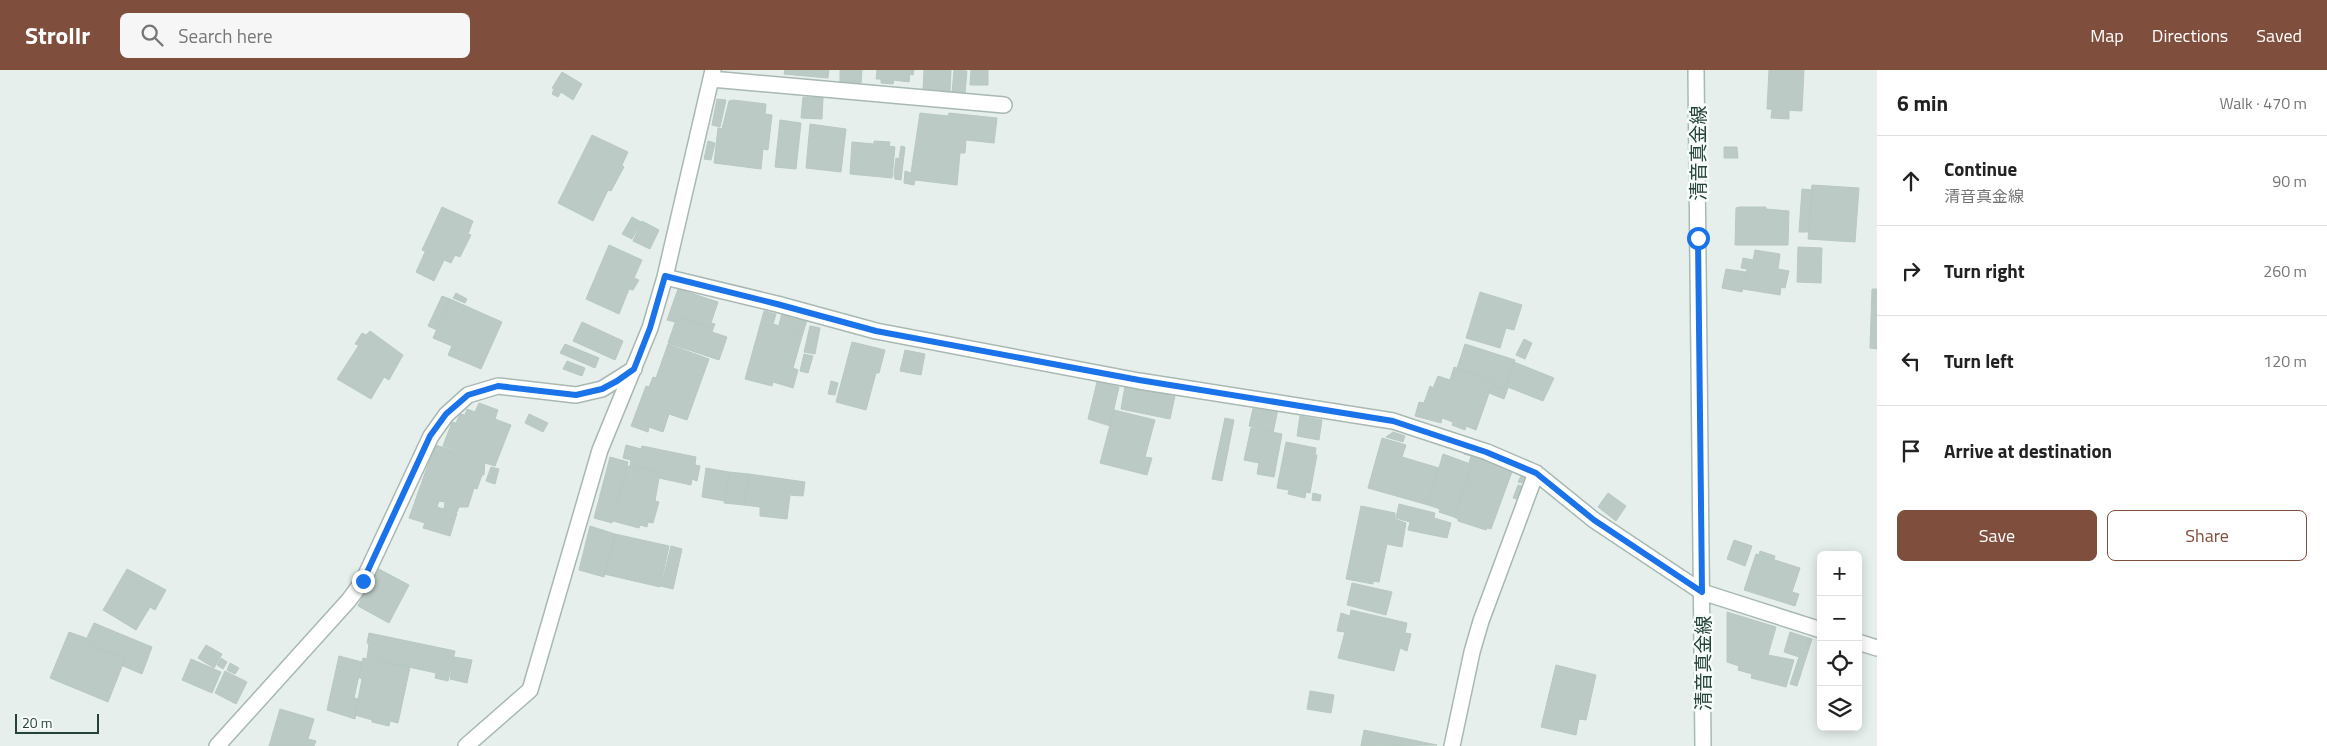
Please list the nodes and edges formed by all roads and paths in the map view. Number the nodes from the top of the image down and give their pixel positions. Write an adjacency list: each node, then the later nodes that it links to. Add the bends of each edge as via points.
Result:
1 (1696, 70): 7 (street, 清音真金線)
2 (712, 74): 3 (street); 4 (street)
3 (1004, 105)
4 (665, 276): 5 (street); 6 (street, via 876,331 1139,380 1393,421 1486,452)
5 (634, 369): 11 (street, via 602,389 576,395 498,386 468,395 446,414 430,436 363,581); 12 (street, via 600,450 530,690)
6 (1536, 473): 7 (street, via 1594,520); 13 (street, via 1481,621)
7 (1702, 592): 8 (street); 14 (street, 清音真金線)
8 (1817, 629)
9 (1862, 643): 10 (street)
10 (1877, 648)
11 (217, 746)
12 (466, 746)
13 (1452, 746)
14 (1703, 746)

